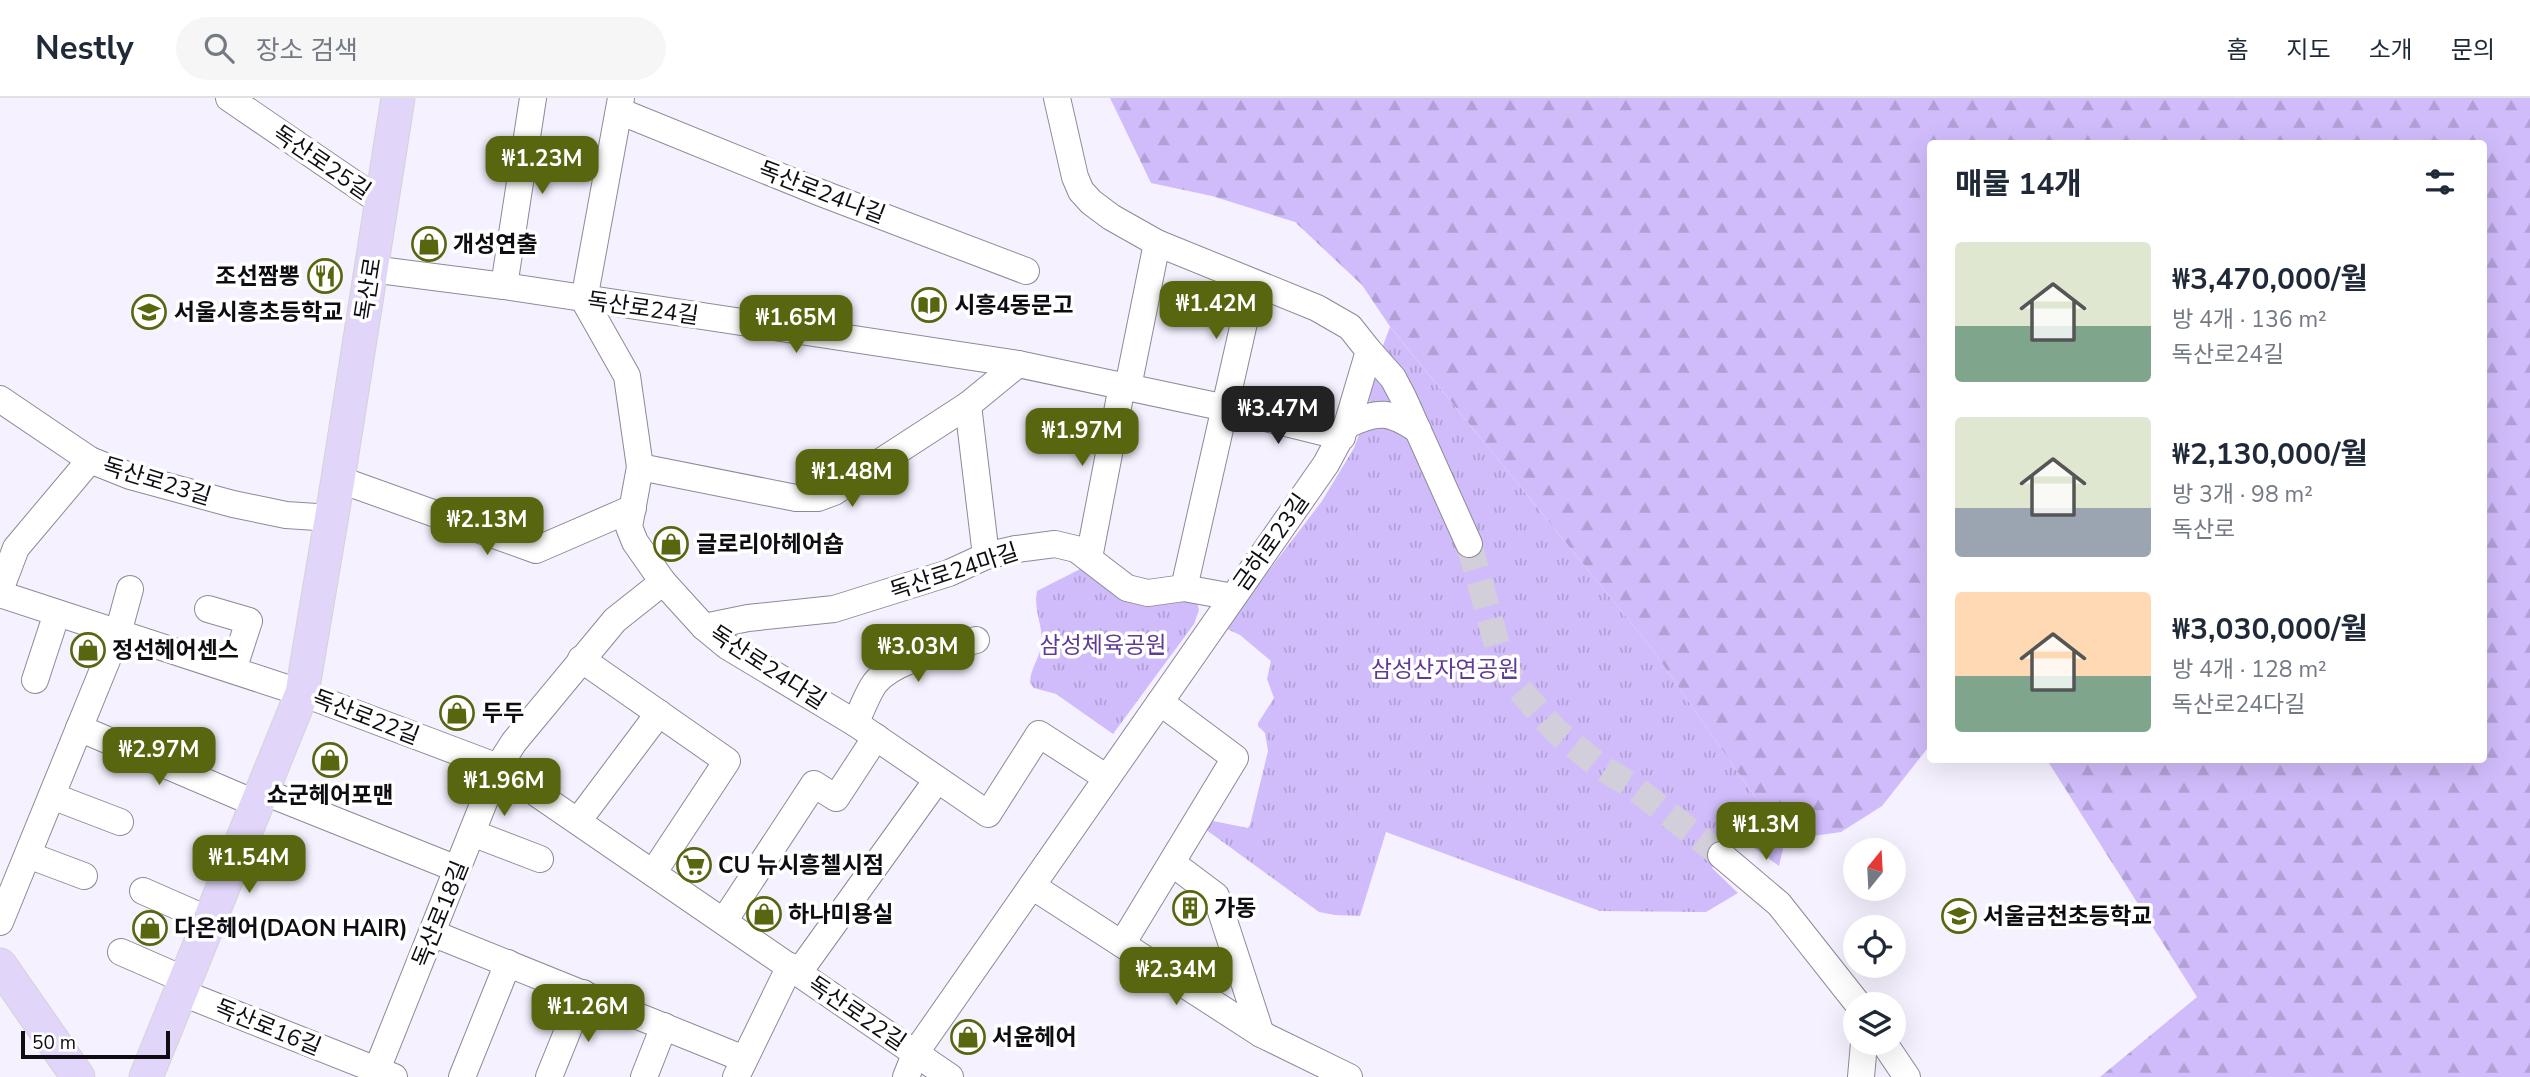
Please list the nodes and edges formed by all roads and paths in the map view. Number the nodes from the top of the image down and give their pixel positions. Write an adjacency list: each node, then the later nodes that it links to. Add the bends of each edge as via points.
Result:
1 (398, 98): 6 (main road, 독산로)
2 (533, 98): 11 (street)
3 (1057, 98): 7 (street, via 1081,191 1111,217)
4 (235, 100): 6 (street, 독산로25길)
5 (620, 104): 9 (street, 독산로24나길, via 821,193); 12 (street)
6 (381, 202): 8 (main road, 독산로)
7 (1157, 243): 10 (street); 15 (street)
8 (371, 269): 11 (street, 독산로24길); 23 (main road, 독산로)
9 (1026, 271)
10 (1253, 283): 13 (street, via 1317,308 1350,327); 18 (street)
11 (504, 286): 12 (street, 독산로24길)
12 (584, 300): 14 (street, 독산로24길); 22 (street, 독산로24다길, via 627,376)
13 (1369, 351): 19 (street, via 1393,378); 20 (street, 금하로23길)
14 (1018, 364): 15 (street, 독산로24길); 17 (street)
15 (1125, 387): 18 (street, 독산로24길); 28 (street)
16 (0, 399): 21 (street, 독산로23길)
17 (968, 405): 22 (street, via 818,498 796,498); 27 (street)
18 (1226, 408): 20 (street, 독산로24길); 30 (street)
19 (1418, 430): 20 (street, via 1402,419 1370,414); 26 (street)
20 (1344, 431): 33 (street, 금하로23길)
21 (90, 460): 25 (street, 독산로23길, via 130,476 233,504); 32 (street, via 16,548)
22 (640, 467): 24 (street, 독산로24다길)
23 (338, 479): 24 (street, via 536,550); 25 (main road, 독산로)
24 (633, 508): 29 (street, 독산로24다길, via 629,527 635,542)
25 (332, 518): 42 (main road, 독산로)
26 (1469, 544)
27 (986, 556): 28 (street, 독산로24마길, via 1055,544); 36 (street, 독산로24마길, via 949,573 834,609)
28 (1089, 558): 30 (street, 독산로24마길, via 1127,588 1148,593)
29 (663, 582): 36 (street, 독산로24다길); 39 (street, 독산로18길, via 615,620)
30 (1184, 588): 33 (street, 독산로24마길)
31 (130, 589): 37 (street)
32 (0, 592): 35 (street, 독산로22길)
33 (1233, 597): 43 (street, 금하로23길)
34 (208, 609): 40 (street, via 249,621)
35 (57, 612): 37 (street, 독산로22길); 41 (street)
36 (704, 627): 46 (street, 독산로24다길, via 727,646)
37 (118, 633): 40 (street, 독산로22길); 45 (street)
38 (976, 640): 46 (street, via 891,670 876,683)
39 (581, 659): 44 (street); 47 (street, 독산로18길)
40 (233, 670): 42 (street, 독산로22길)
41 (35, 680)
42 (302, 693): 47 (street, 독산로22길); 51 (main road, 독산로)
43 (1160, 702): 48 (street, 금하로23길); 58 (street, via 1235,758)
44 (659, 713): 52 (street); 60 (street, via 727,761)
45 (79, 728): 50 (street); 51 (street)
46 (866, 730): 49 (street, 독산로24다길); 65 (street, via 836,798 814,784)
47 (498, 767): 52 (street, 독산로22길); 54 (street, 독산로18길)
48 (1107, 778): 49 (street, 독산로24다길, via 1039,734 988,814); 62 (street, 금하로23길)
49 (937, 780): 72 (street, 독산로22길)
50 (52, 796): 53 (street); 55 (street)
51 (259, 797): 59 (street); 64 (main road, 독산로)
52 (578, 821): 60 (street, 독산로22길)
53 (120, 822)
54 (472, 833): 57 (street); 59 (street, 독산로18길)
55 (28, 855): 61 (street); 66 (street)
56 (1721, 855): 74 (street, via 1779,904)
57 (540, 859)
58 (1172, 863): 68 (street); 77 (street, via 1216,896)
59 (457, 869): 67 (street, 독산로18길)
60 (653, 873): 65 (street, 독산로22길)
61 (84, 876)
62 (1032, 886): 68 (street); 78 (street, 금하로23길)
63 (144, 891): 64 (street)
64 (209, 920): 73 (main road, 독산로)
65 (724, 921): 72 (street, 독산로22길)
66 (0, 922)
67 (432, 933): 70 (street); 82 (street, 독산로18길)
68 (1122, 944): 77 (street)
69 (121, 952): 73 (street)
70 (508, 963): 75 (street); 85 (street)
71 (0, 965): 83 (main road)
72 (794, 970): 78 (street, 독산로22길); 81 (street)
73 (183, 986): 82 (street, 독산로16길); 84 (main road, 독산로)
74 (1849, 992)
75 (583, 993): 76 (street); 86 (street)
76 (664, 1026): 81 (street); 87 (street)
77 (1261, 1034): 90 (street)
78 (916, 1052): 88 (street, 금하로23길); 89 (street, 독산로22길)
79 (1863, 1055): 91 (street)
80 (1892, 1055): 92 (street)
81 (740, 1068)
82 (382, 1075)
83 (78, 1077)
84 (146, 1077)
85 (463, 1077)
86 (549, 1077)
87 (644, 1077)
88 (906, 1077)
89 (950, 1077)
90 (1349, 1077)
91 (1861, 1077)
92 (1907, 1077)

